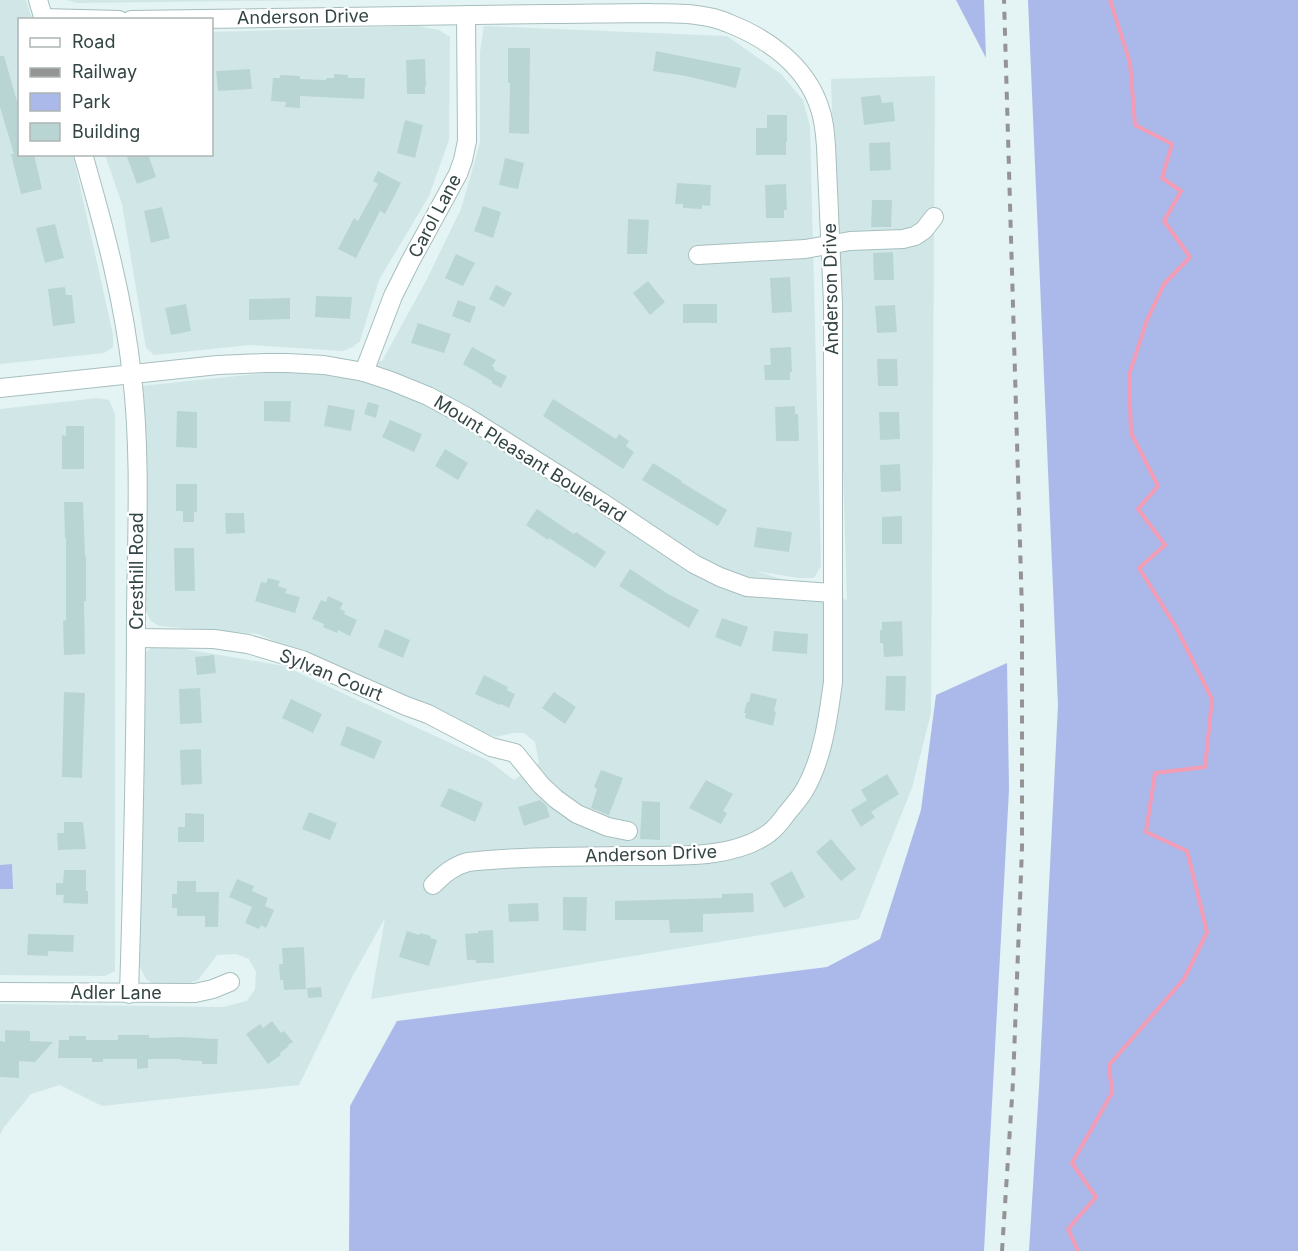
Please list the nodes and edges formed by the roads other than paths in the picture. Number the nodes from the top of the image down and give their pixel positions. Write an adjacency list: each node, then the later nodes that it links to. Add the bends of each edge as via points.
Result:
1 (38, 0): 3 (street)
2 (466, 15): 4 (street, Anderson Drive); 7 (street, Anderson Drive, via 703,15 748,31 784,55 810,86 819,105 826,146); 9 (street, Carol Lane, via 467,141 463,160 393,296)
3 (43, 18)
4 (213, 19)
5 (84, 156): 10 (street, Cresthill Road, via 121,298)
6 (934, 217): 7 (street, via 915,236)
7 (831, 245): 8 (street); 12 (street, Anderson Drive)
8 (698, 255)
9 (364, 372): 10 (street, Mount Pleasant Boulevard, via 265,363); 12 (street, Mount Pleasant Boulevard, via 428,396 467,417 720,577 747,587)
10 (132, 374): 11 (street, Mount Pleasant Boulevard); 13 (street, Cresthill Road, via 137,484)
11 (0, 388)
12 (832, 593): 15 (street, Anderson Drive, via 833,682 820,749 804,791 771,832 742,848 701,854 468,862 456,865)
13 (136, 638): 14 (street, Sylvan Court, via 214,639 302,660 428,714 491,747 515,753 541,785 577,814); 18 (street, Cresthill Road)
14 (628, 831)
15 (433, 885)
16 (230, 982): 18 (street, Adler Lane, via 195,993)
17 (0, 992): 18 (street, Adler Lane)
18 (129, 994)

